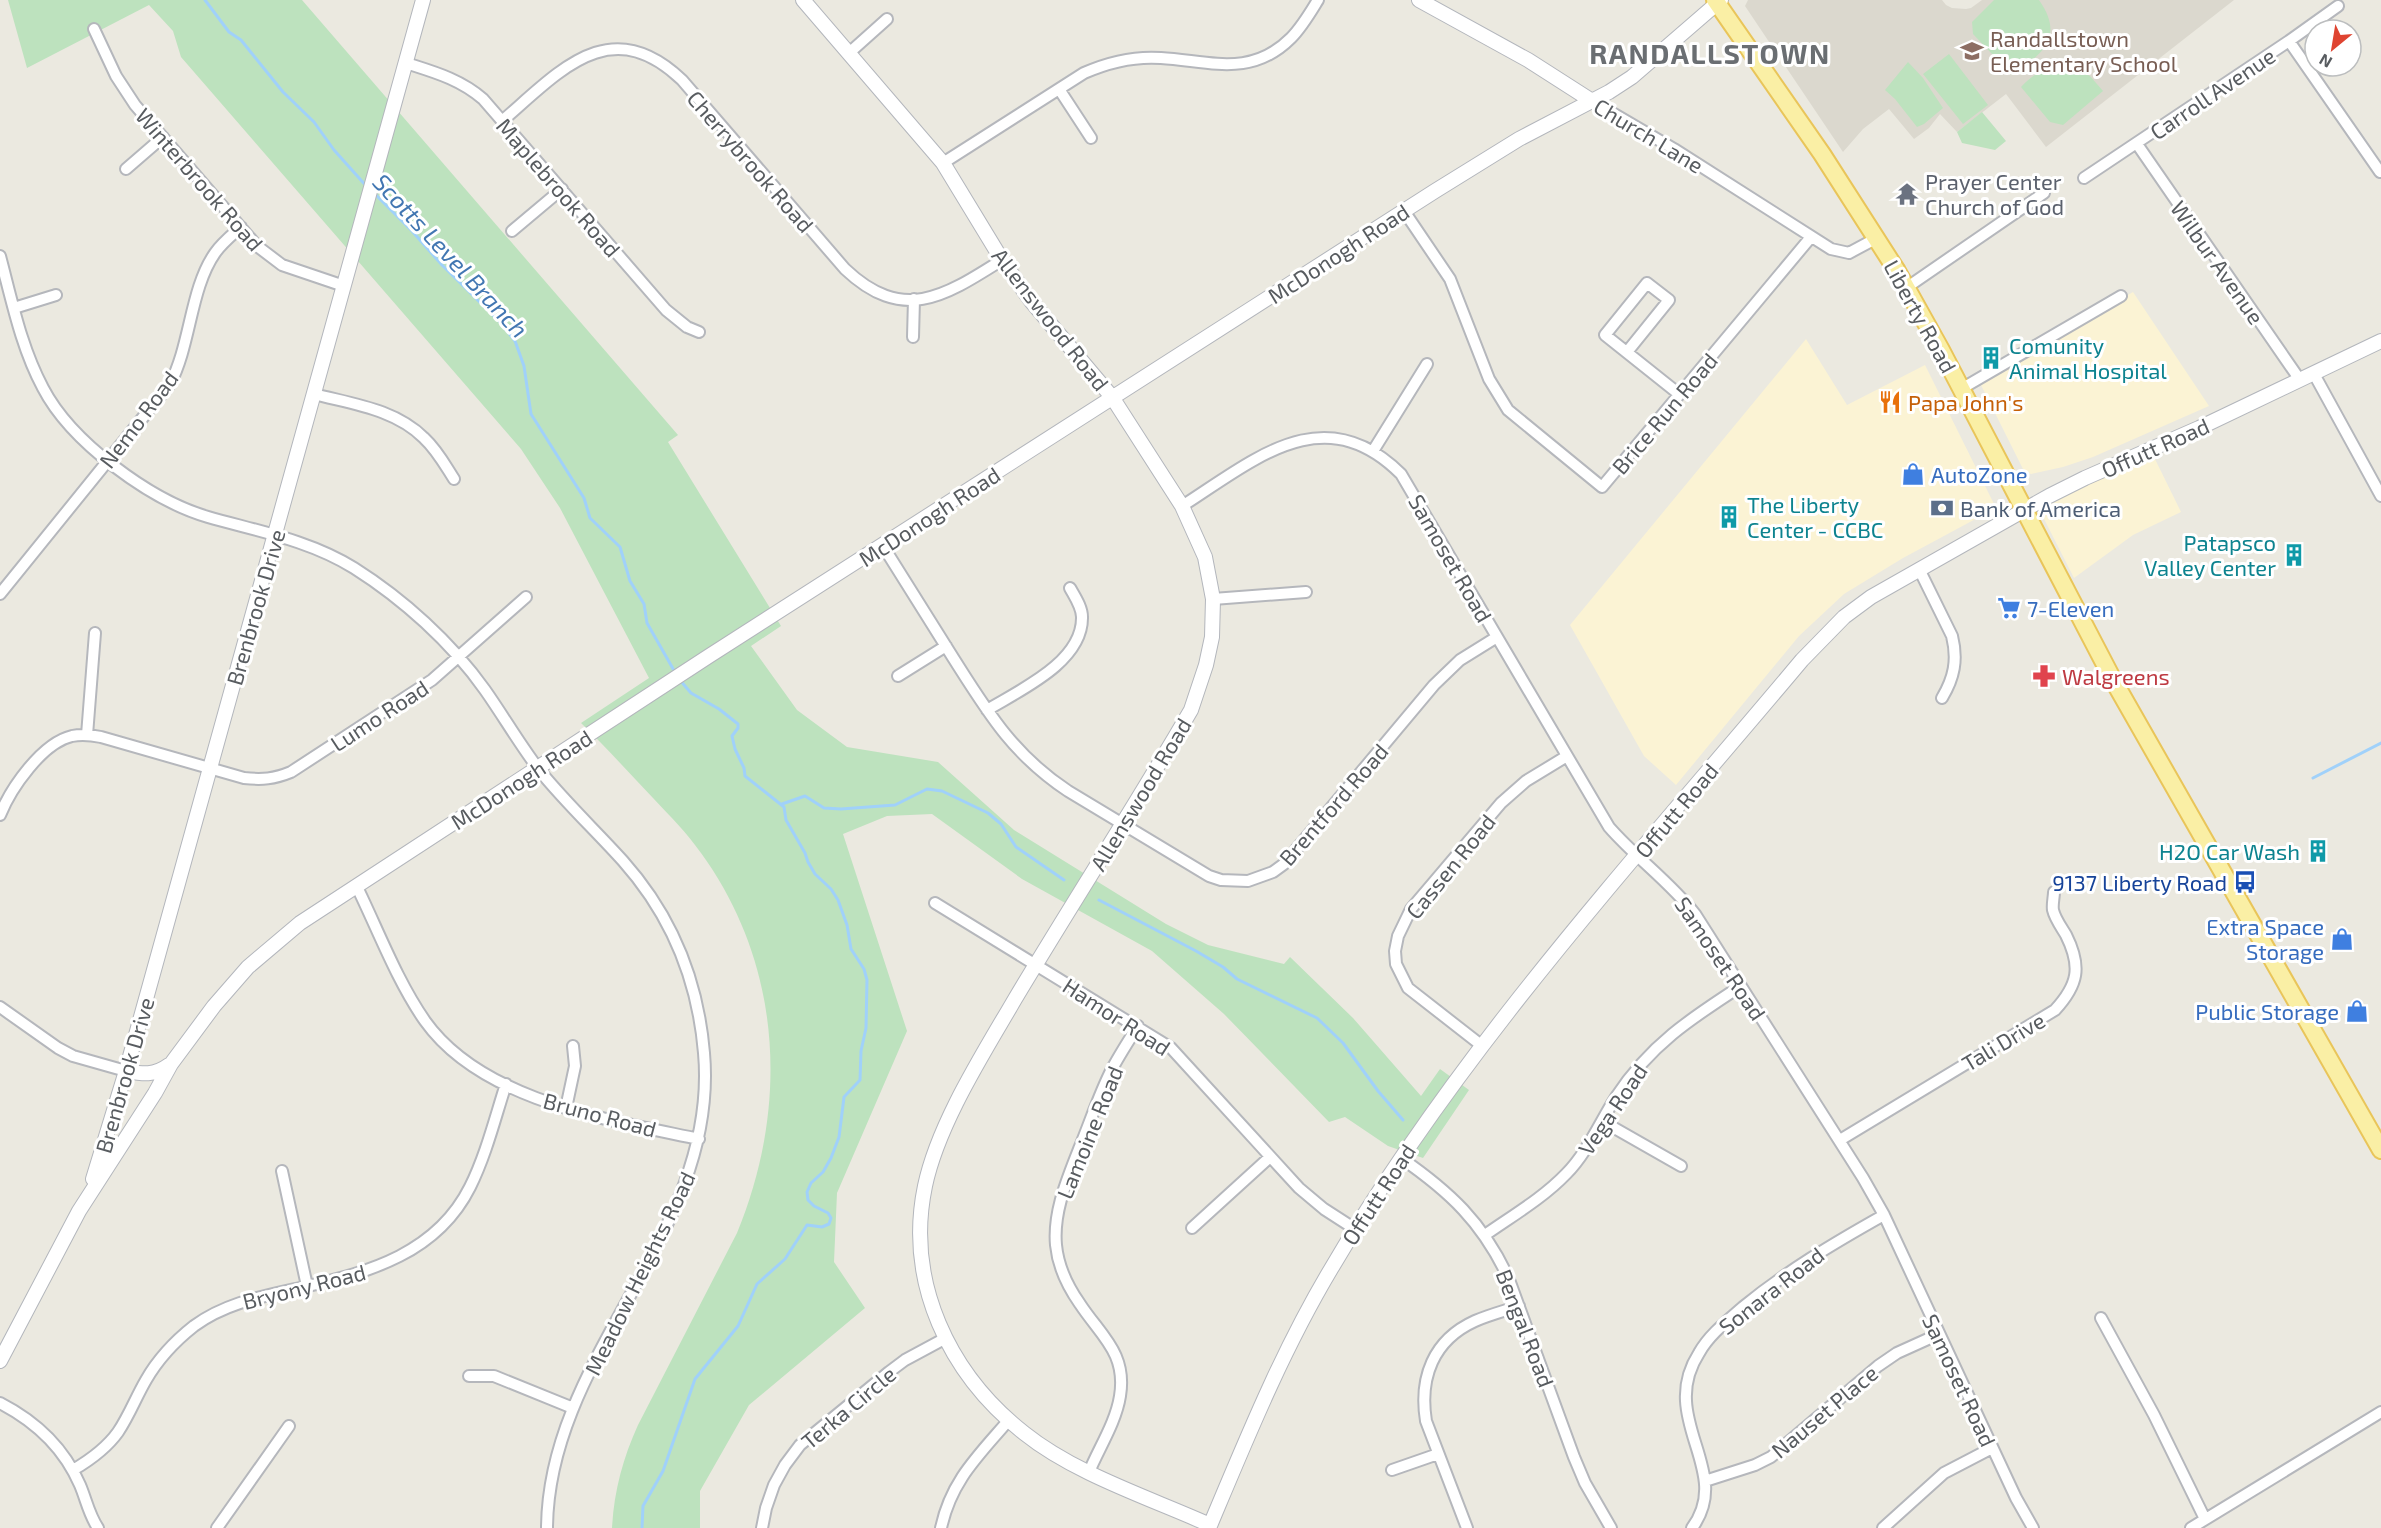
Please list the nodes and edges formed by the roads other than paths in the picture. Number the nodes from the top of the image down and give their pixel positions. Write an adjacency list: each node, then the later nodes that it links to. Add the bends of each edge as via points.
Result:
1 (423, 0): 11 (street, Brenbrook Drive)
2 (803, 0): 10 (street, Allenswood Road)
3 (1318, 0): 12 (street, via 1298,31 1260,58 1227,66 1160,58 1122,60 1084,73)
4 (1419, 0): 13 (street, Church Lane, via 1528,60)
5 (1718, 1): 13 (street, McDonogh Road, via 1632,77); 28 (main road, Liberty Road)
6 (2338, 6): 9 (street, Carroll Avenue)
7 (887, 19): 10 (street)
8 (94, 29): 15 (street, Winterbrook Road, via 125,91)
9 (2289, 41): 17 (street, Carroll Avenue); 20 (street)
10 (849, 53): 18 (street, Allenswood Road)
11 (406, 63): 14 (street, Maplebrook Road, via 471,88); 31 (street, Brenbrook Drive)
12 (1059, 89): 16 (street); 18 (street)
13 (1592, 101): 24 (street, McDonogh Road, via 1519,139); 27 (street, Church Lane)
14 (502, 121): 22 (street, Maplebrook Road); 35 (street, Cherrybrook Road, via 575,60 626,49 657,59 682,80 845,270 884,296)
15 (164, 137): 19 (street); 25 (street, Winterbrook Road)
16 (1092, 138)
17 (2137, 144): 21 (street, Carroll Avenue); 43 (street, Wilbur Avenue)
18 (943, 163): 30 (street, Allenswood Road)
19 (126, 169)
20 (2380, 172)
21 (2084, 178)
22 (562, 189): 26 (street); 37 (street, Maplebrook Road, via 666,310)
23 (2044, 193): 32 (street)
24 (1404, 211): 46 (street, Brice Run Road, via 1450,279 1489,379 1508,410 1602,488); 47 (street, McDonogh Road)
25 (241, 227): 31 (street, Winterbrook Road, via 257,246 282,265); 49 (street, Nemo Road, via 223,243 207,267 183,354 170,384)
26 (512, 231)
27 (1811, 237): 28 (street, Church Lane, via 1849,254); 46 (street, Brice Run Road)
28 (1876, 238): 32 (main road, Liberty Road)
29 (0, 256): 36 (street, Meadow Heights Road)
30 (1002, 260): 35 (street, Cherrybrook Road, via 945,294); 47 (street, Allenswood Road, via 1031,301)
31 (344, 286): 45 (street, Brenbrook Drive)
32 (1906, 288): 44 (main road, Liberty Road)
33 (56, 295): 36 (street)
34 (2121, 296): 44 (street)
35 (915, 299): 38 (street)
36 (14, 308): 49 (street, Meadow Heights Road, via 25,349 45,393 80,436)
37 (699, 332)
38 (913, 337)
39 (2381, 341): 42 (street, Offutt Road)
40 (1627, 352): 40 (street, via 1605,335 1647,283 1669,300); 46 (street)
41 (1427, 364): 48 (street)
42 (2314, 374): 43 (street, Offutt Road); 51 (street)
43 (2300, 380): 53 (street, Offutt Road)
44 (1961, 389): 53 (main road, Liberty Road)
45 (314, 394): 50 (street, via 377,410 411,427 438,454); 54 (street, Brenbrook Drive)
46 (1679, 394)
47 (1112, 397): 52 (street, Allenswood Road); 55 (street, McDonogh Road)
48 (1373, 451): 52 (street, Samoset Road, via 1334,438 1296,441 1264,454); 63 (street, Samoset Road, via 1395,469 1413,492)
49 (107, 459): 54 (street, Meadow Heights Road, via 142,486 178,506); 59 (street, Nemo Road)
50 (454, 479)
51 (2381, 496)
52 (1182, 506): 61 (street, Allenswood Road, via 1205,557)
53 (2024, 510): 56 (street, Offutt Road); 92 (main road, Liberty Road, via 2112,678)
54 (275, 535): 65 (street, Meadow Heights Road, via 330,554 367,577 418,617); 71 (street, Brenbrook Drive)
55 (883, 546): 64 (street, Brentford Road); 72 (street, McDonogh Road)
56 (1919, 569): 67 (street, via 1952,636 1954,671); 75 (street, Offutt Road, via 1857,607 1818,642)
57 (1070, 588): 68 (street, via 1082,617 1070,652 1052,670)
58 (1306, 592): 61 (street)
59 (0, 594)
60 (526, 597): 65 (street, Lumo Road)
61 (1213, 599): 74 (street, Allenswood Road, via 1212,637 1200,688 1191,710)
62 (95, 633): 69 (street)
63 (1497, 637): 70 (street, Samoset Road); 74 (street, Brentford Road, via 1460,660 1434,685 1293,855 1273,872 1248,881 1221,880)
64 (946, 646): 66 (street); 68 (street, Brentford Road)
65 (459, 657): 71 (street, Lumo Road, via 407,698 291,772 260,780); 72 (street, Meadow Heights Road)
66 (898, 676)
67 (1942, 698)
68 (987, 710): 74 (street, Brentford Road, via 1003,733 1049,779)
69 (87, 735): 71 (street, Lumo Road); 73 (street, via 56,743 40,756)
70 (1567, 756): 75 (street, Samoset Road, via 1609,827); 83 (street, Cassen Road, via 1526,780 1501,803 1412,909 1398,936 1396,964 1408,988)
71 (210, 768): 86 (street, Brenbrook Drive)
72 (538, 768): 76 (street, McDonogh Road); 90 (street, Meadow Heights Road, via 649,892 679,946 694,989 705,1058)
73 (0, 815)
74 (1121, 825): 79 (street, Allenswood Road)
75 (1637, 856): 80 (street, Samoset Road, via 1683,898); 83 (street, Offutt Road)
76 (357, 887): 85 (street, McDonogh Road, via 300,923 248,967); 87 (street, Bruno Road, via 426,1021 457,1054)
77 (2054, 892): 91 (street, Tali Drive, via 2052,910 2075,960 2076,979 2067,997 2055,1010)
78 (935, 903): 79 (street, Hamor Road)
79 (1036, 964): 82 (street, Hamor Road); 106 (street, Allenswood Road, via 948,1123 926,1186 921,1218 926,1279)
80 (1742, 986): 89 (street, Vega Road, via 1664,1040 1629,1078); 91 (street, Samoset Road)
81 (0, 1007): 86 (street, via 73,1056)
82 (1138, 1026): 93 (street, Hamor Road, via 1171,1048); 118 (street, Lamoine Road, via 1105,1083 1064,1188 1056,1225 1060,1265 1080,1305 1110,1342 1120,1369 1120,1397)
83 (1481, 1045): 94 (street, Offutt Road)
84 (573, 1046): 88 (street, via 574,1066)
85 (171, 1064): 86 (street, via 154,1074); 97 (street, McDonogh Road)
86 (126, 1071): 97 (street, Brenbrook Drive, via 102,1154)
87 (506, 1084): 88 (street, Bruno Road); 102 (street, Bryony Road, via 468,1190 437,1230 417,1247 376,1268)
88 (566, 1108): 90 (street, Bruno Road)
89 (1602, 1121): 95 (street); 101 (street, Vega Road, via 1557,1184)
90 (699, 1139): 110 (street, Meadow Heights Road, via 678,1202)
91 (1840, 1140): 98 (street, Samoset Road)
92 (2381, 1150)
93 (1270, 1157): 99 (street); 100 (street, Hamor Road, via 1311,1200)
94 (1401, 1158): 100 (street, Offutt Road); 101 (street, Bengal Road, via 1452,1196)
95 (1681, 1166)
96 (282, 1171): 102 (street)
97 (79, 1211): 107 (street, McDonogh Road)
98 (1884, 1215): 105 (street, Samoset Road); 119 (street, Sonara Road, via 1790,1270 1721,1327 1698,1354 1687,1382 1686,1400)
99 (1192, 1228)
100 (1355, 1229): 121 (street, Offutt Road, via 1288,1349)
101 (1485, 1234): 103 (street, Bengal Road)
102 (307, 1286): 116 (street, Bryony Road, via 228,1306 192,1328 158,1362 116,1434 90,1461)
103 (1519, 1306): 115 (street, via 1460,1329 1436,1355 1424,1386 1423,1403); 128 (street, Bengal Road, via 1574,1457)
104 (2101, 1318): 120 (street)
105 (1939, 1334): 114 (street, Samoset Road); 119 (street, Nauset Place, via 1878,1366 1771,1457)
106 (944, 1339): 112 (street, Allenswood Road, via 976,1388); 125 (street, Terka Circle, via 905,1360 800,1445 774,1485)
107 (0, 1361)
108 (469, 1376): 110 (street, via 494,1376)
109 (0, 1403): 116 (street, via 33,1423)
110 (573, 1408): 124 (street, Meadow Heights Road, via 554,1464)
111 (2381, 1412): 120 (street)
112 (1008, 1421): 118 (street, Allenswood Road, via 1046,1449); 126 (street, via 957,1482)
113 (289, 1426): 123 (street)
114 (1992, 1448): 130 (street, via 1944,1473); 131 (street, Samoset Road)
115 (1438, 1454): 117 (street); 127 (street)
116 (73, 1470): 122 (street)
117 (1392, 1470)
118 (1089, 1472): 121 (street, Allenswood Road)
119 (1705, 1480): 129 (street, Sonara Road, via 1705,1497)
120 (2205, 1519): 132 (street)
121 (1212, 1527)
122 (98, 1528)
123 (217, 1528)
124 (547, 1528)
125 (762, 1528)
126 (941, 1528)
127 (1467, 1528)
128 (1611, 1528)
129 (1692, 1528)
130 (1883, 1528)
131 (2033, 1528)
132 (2190, 1528)

